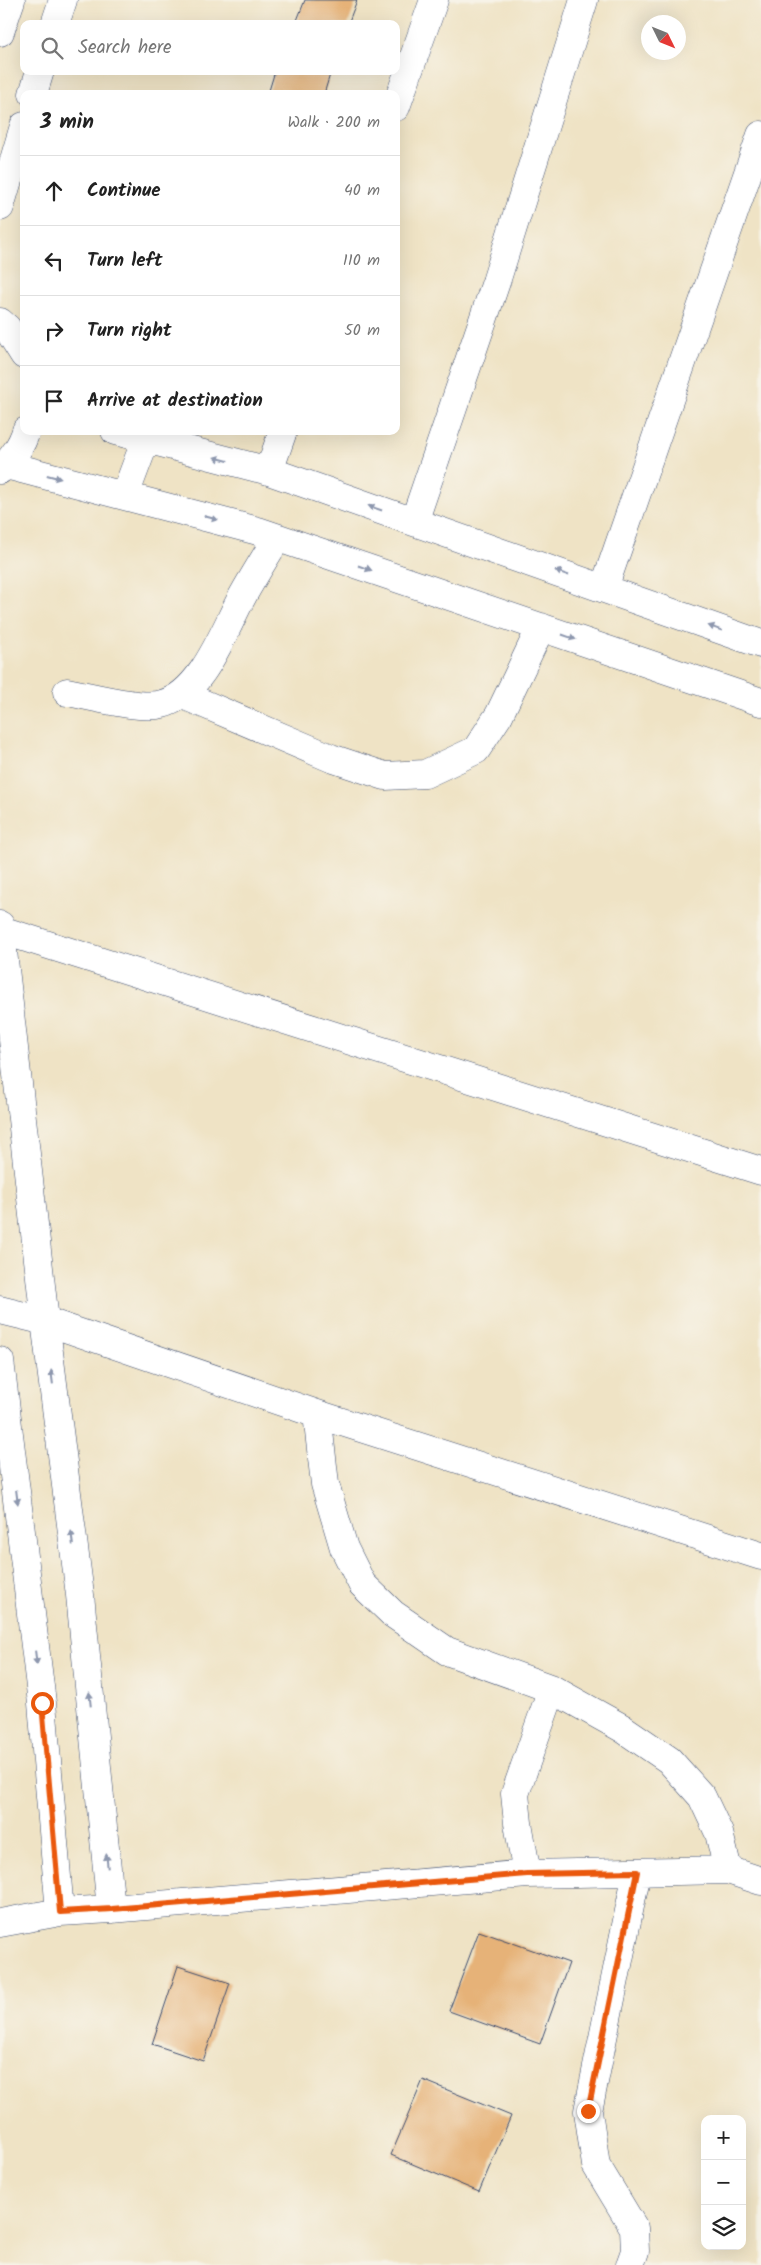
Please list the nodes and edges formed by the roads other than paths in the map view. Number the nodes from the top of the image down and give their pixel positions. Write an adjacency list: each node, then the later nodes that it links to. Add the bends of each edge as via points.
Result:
1 (11, 0): 6 (street)
2 (63, 0): 5 (street)
3 (434, 0): 9 (street)
4 (584, 0): 22 (street, via 496,282)
5 (56, 20)
6 (0, 32)
7 (39, 75): 8 (street)
8 (34, 90)
9 (400, 96)
10 (761, 135): 24 (street)
11 (20, 139): 12 (street)
12 (0, 206)
13 (0, 322): 14 (street)
14 (20, 349)
15 (25, 435): 19 (street)
16 (130, 435): 18 (street)
17 (282, 435): 20 (street)
18 (146, 439): 20 (street, one-way to 18); 21 (street)
19 (3, 467): 21 (street, one-way to 21)
20 (269, 471): 22 (street, one-way to 20)
21 (125, 496): 23 (street, one-way to 23)
22 (414, 522): 24 (street, one-way to 22)
23 (277, 538): 25 (street, one-way to 25); 28 (street, via 242,598 216,653)
24 (604, 588): 26 (street, one-way to 24)
25 (541, 627): 28 (street, via 499,715 476,750 425,774 386,776 331,758); 29 (street, one-way to 29)
26 (761, 644)
27 (67, 692): 28 (street, via 129,704 161,705)
28 (183, 694)
29 (761, 702)
30 (0, 927): 31 (street); 33 (street)
31 (761, 1170)
32 (0, 1310): 33 (street)
33 (45, 1321): 35 (street); 42 (street, one-way to 33, via 80,1595)
34 (0, 1361): 43 (street, one-way to 43, via 42,1703)
35 (317, 1414): 36 (street); 37 (street, via 325,1484 344,1548 362,1584 392,1614 447,1651)
36 (761, 1556)
37 (552, 1689): 38 (street, via 622,1728 669,1760 702,1797 719,1833); 40 (street, via 516,1794)
38 (728, 1870): 39 (street); 41 (street)
39 (637, 1872): 40 (street); 45 (street, via 588,2111 596,2165 634,2228 635,2251)
40 (527, 1874): 42 (street)
41 (761, 1881)
42 (112, 1909): 43 (street)
43 (60, 1912): 44 (street)
44 (0, 1923)
45 (630, 2265)

